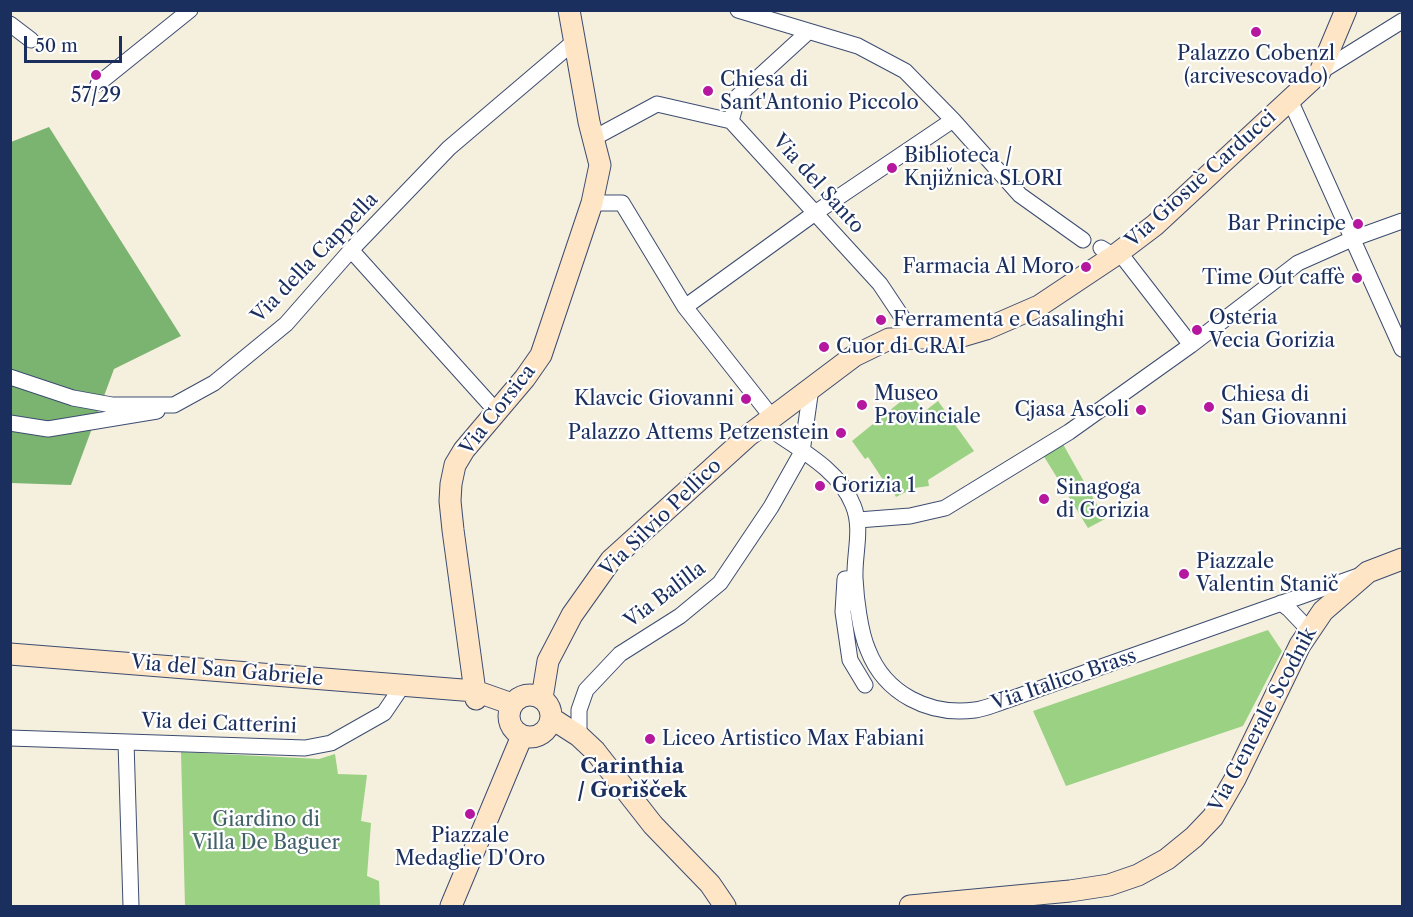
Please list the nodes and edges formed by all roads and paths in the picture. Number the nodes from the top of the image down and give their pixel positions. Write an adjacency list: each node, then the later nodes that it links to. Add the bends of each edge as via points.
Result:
1 (190, 10): 11 (street)
2 (569, 10): 9 (main road)
3 (738, 10): 7 (street)
4 (1346, 10): 10 (main road)
5 (1402, 21): 10 (street)
6 (10, 24): 8 (street)
7 (808, 32): 13 (street, via 858,46 905,71); 14 (street, via 738,96)
8 (31, 40)
9 (576, 40): 15 (main road); 21 (street, Via della Cappella, via 449,148)
10 (1320, 72): 12 (main road, Via Giosuè Carducci)
11 (98, 84)
12 (1290, 100): 19 (street); 22 (main road, Via Giosuè Carducci, via 1155,225)
13 (953, 120): 17 (street); 20 (street, via 1020,195)
14 (731, 121): 15 (street, via 657,104); 17 (street, Via del Santo)
15 (594, 138): 16 (main road, Via Corsica, via 600,165)
16 (591, 203): 23 (street, via 622,203); 30 (main road, Via Corsica, via 541,355)
17 (815, 213): 23 (street); 24 (street, Via del Santo, via 880,284)
18 (1402, 221): 19 (street)
19 (1352, 239): 25 (street, via 1298,262); 26 (street)
20 (1083, 240)
21 (351, 250): 29 (street, Via della Cappella, via 286,324 214,383); 30 (street)
22 (1111, 252): 24 (main road, Via Giosuè Carducci, via 1039,306 958,337); 25 (street)
23 (686, 307): 31 (street)
24 (916, 338): 28 (main road, Via Giosuè Carducci, via 889,339 854,356)
25 (1191, 345): 34 (street, via 1059,437 945,508 910,516)
26 (1402, 349)
27 (10, 377): 29 (street, Via della Cappella, via 72,398 112,405)
28 (810, 388): 31 (main road, Via Silvio Pellico); 33 (street)
29 (174, 405): 32 (street, via 147,414 48,429)
30 (497, 412): 43 (main road, Via Corsica, via 464,450 455,465 451,484 453,530)
31 (767, 420): 33 (street); 44 (main road, Via Silvio Pellico, via 611,560 572,615 548,661)
32 (10, 423)
33 (802, 452): 34 (street, via 829,470 852,502); 48 (street, Via Balilla, via 771,507 720,582 680,616 620,654 586,690 579,710)
34 (858, 520): 37 (street, Via Italico Brass)
35 (1402, 559): 36 (main road, Via Italico Brass)
36 (1368, 572): 38 (street, Via Italico Brass); 39 (main road, Via Generale Scodnik, via 1323,610)
37 (855, 578): 38 (street, Via Italico Brass, via 867,649 878,670 889,684 921,705 939,710 977,710); 42 (street, via 845,579 843,612 850,660)
38 (1281, 603): 39 (street)
39 (1309, 630): 54 (main road, Via Generale Scodnik, via 1236,779 1213,817 1167,859 1109,885)
40 (10, 654): 41 (main road, Via del San Gabriele)
41 (403, 685): 43 (main road, Via del San Gabriele); 50 (street, Via dei Catterini, via 384,713 331,743 305,748)
42 (865, 685)
43 (476, 695): 45 (main road, Via del San Gabriele)
44 (542, 698): 45 (main road, via 529,694); 46 (main road, via 550,707)
45 (511, 707): 47 (main road, via 508,717 512,728)
46 (552, 718): 47 (main road, via 548,729 539,736); 48 (main road)
47 (522, 736): 52 (main road)
48 (579, 736): 53 (main road)
49 (10, 738): 50 (street, Via dei Catterini)
50 (126, 742): 51 (street)
51 (131, 906)
52 (451, 906)
53 (725, 906)
54 (910, 906)

